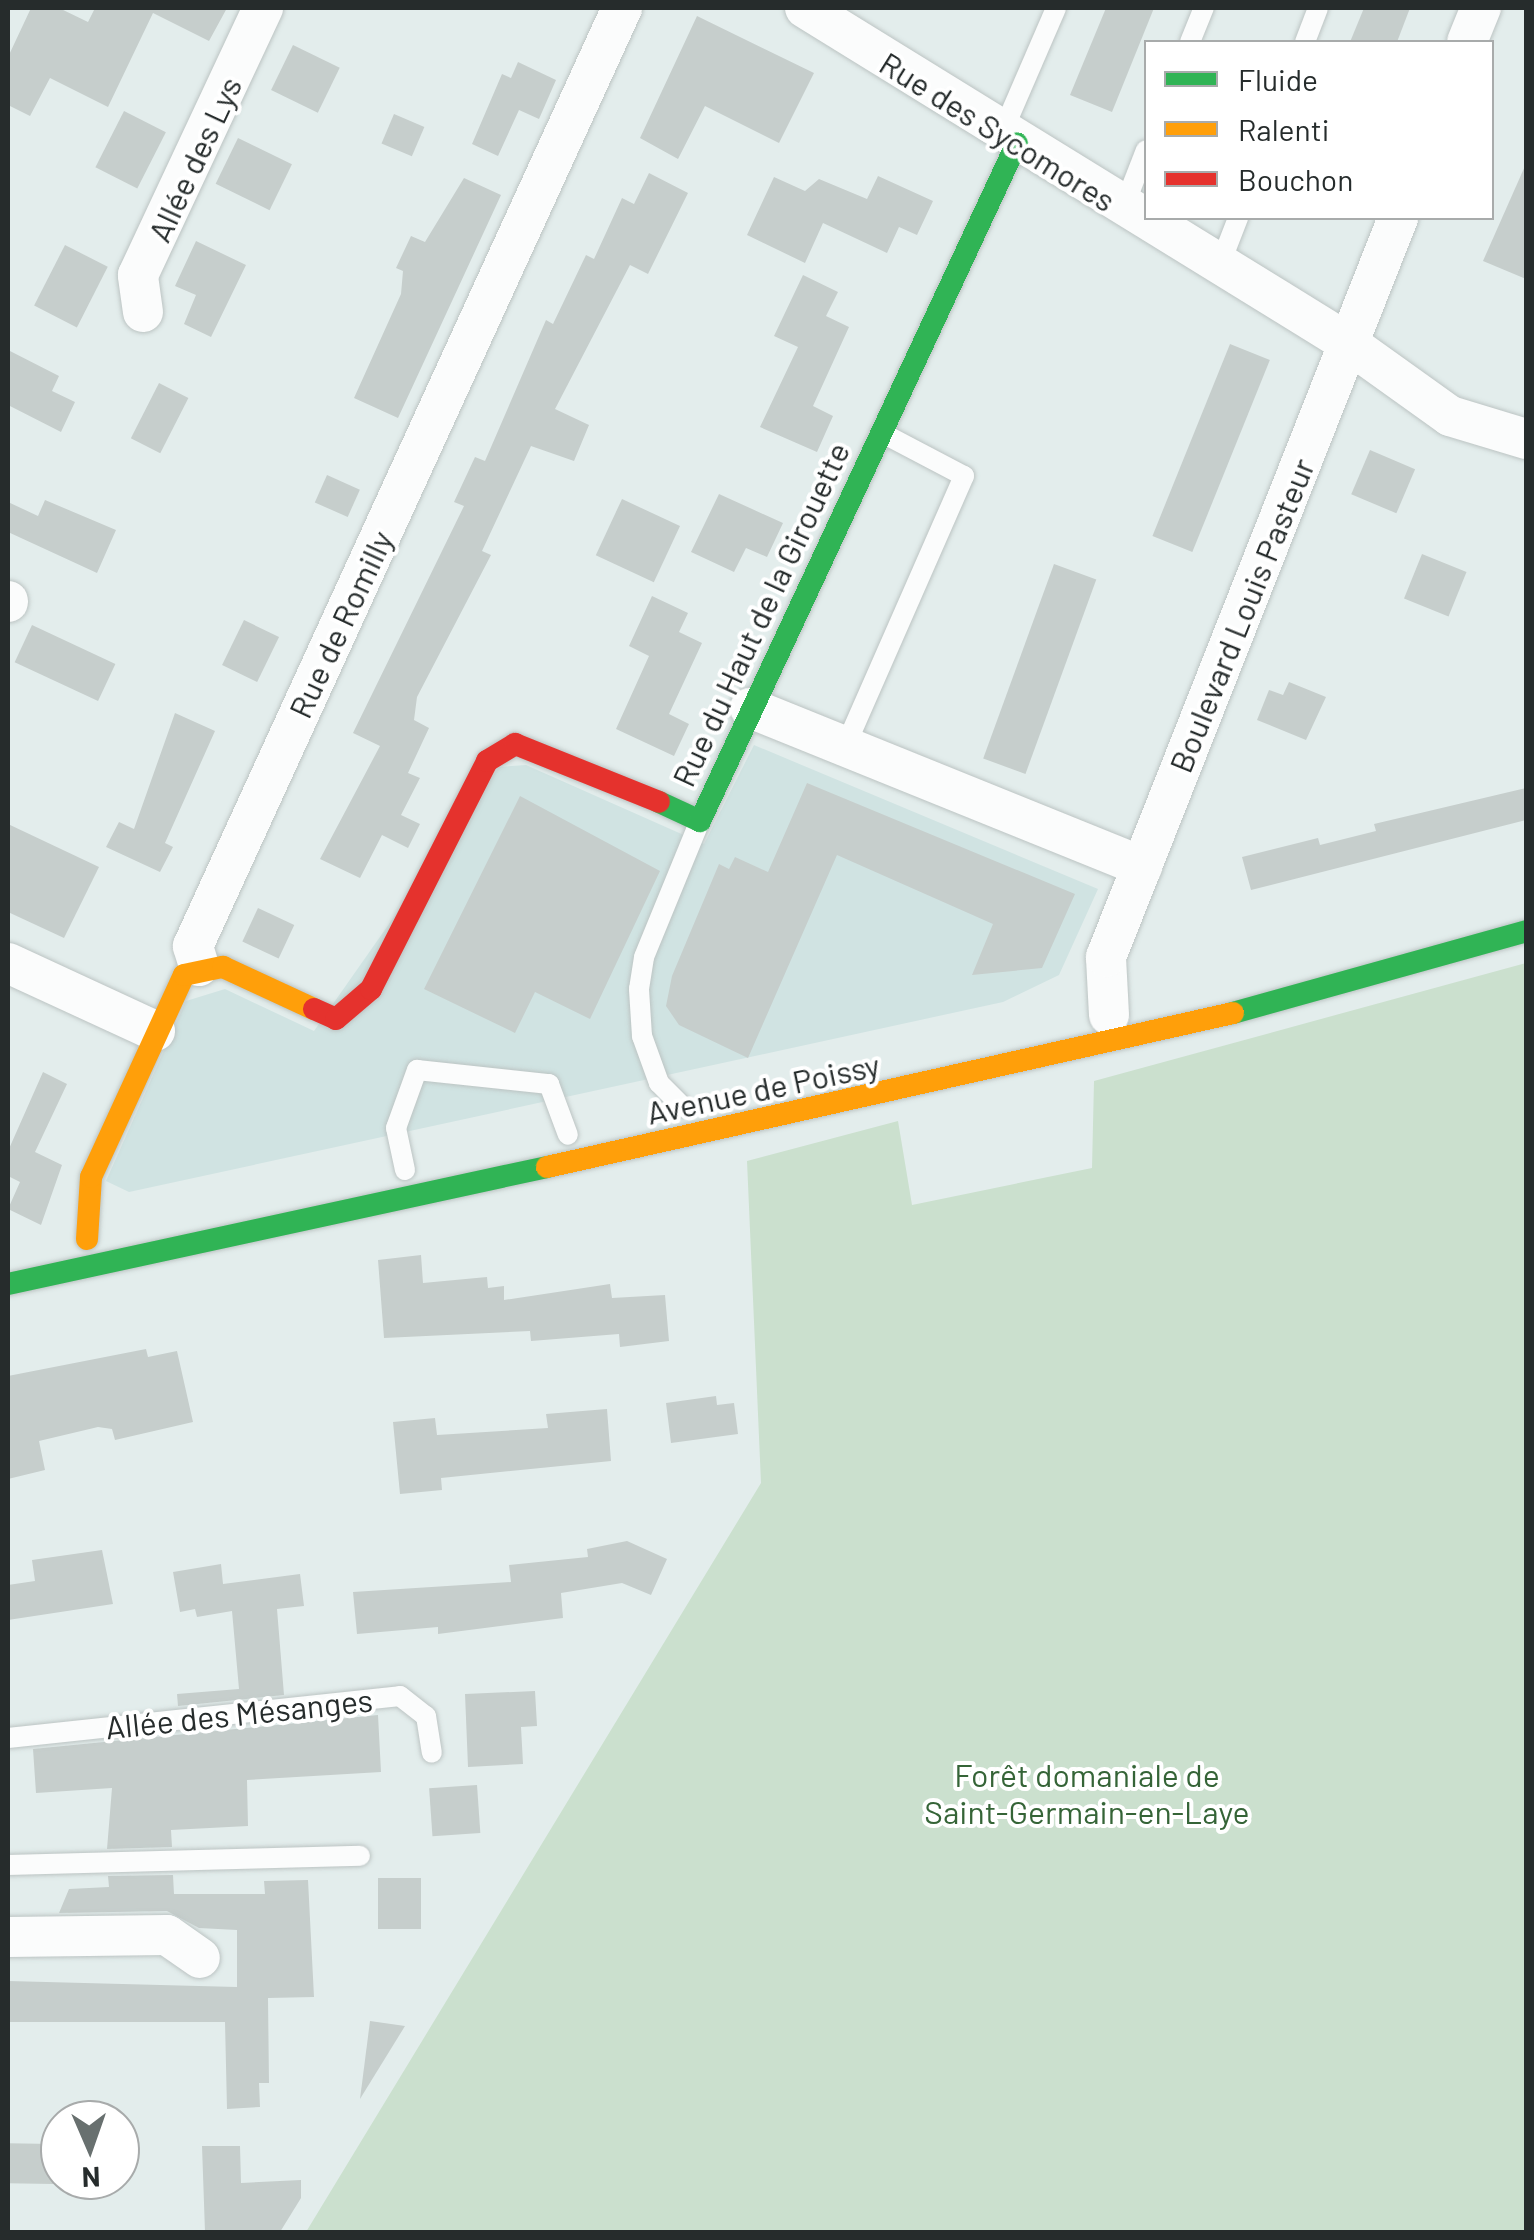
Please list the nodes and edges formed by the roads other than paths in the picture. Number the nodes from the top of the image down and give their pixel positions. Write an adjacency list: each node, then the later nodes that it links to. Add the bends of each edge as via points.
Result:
1 (263, 8): 17 (street, Allée des Lys, via 138,275)
2 (622, 8): 28 (street, Rue de Romilly, via 193,946)
3 (805, 8): 11 (street, Rue des Sycomores)
4 (1056, 8): 11 (lane)
5 (1204, 8): 8 (lane)
6 (1318, 8): 9 (lane)
7 (1481, 8): 10 (street)
8 (1191, 40)
9 (1306, 40)
10 (1469, 40)
11 (1010, 138): 13 (street, Rue des Sycomores); 19 (main road, Rue du Haut de la Girouette)
12 (1144, 155): 13 (lane)
13 (1123, 210): 16 (street, Rue des Sycomores)
14 (1237, 220): 16 (lane)
15 (1397, 220): 18 (street, Boulevard Louis Pasteur)
16 (1219, 268): 18 (street, Rue des Sycomores)
17 (143, 312)
18 (1348, 343): 20 (street, Rue des Sycomores, via 1450,416); 24 (street, Boulevard Louis Pasteur)
19 (880, 432): 21 (main road, Rue du Haut de la Girouette); 22 (lane, via 964,476)
20 (1526, 439)
21 (750, 708): 22 (street); 23 (main road, Rue du Haut de la Girouette)
22 (845, 747): 24 (street)
23 (700, 821): 28 (main road, Rue du Haut de la Girouette, via 515,744 487,761 371,989 336,1019 223,967); 34 (lane, via 644,957 639,989 642,1036 659,1083)
24 (1142, 866): 31 (street, Boulevard Louis Pasteur, via 1102,974)
25 (1526, 910): 29 (main road)
26 (1526, 932): 31 (main road, Avenue de Poissy)
27 (8, 963): 32 (street)
28 (199, 966): 32 (main road, via 184,975)
29 (1256, 979)
30 (1199, 994): 31 (main road, Avenue de Poissy)
31 (1113, 1030): 33 (main road, Avenue de Poissy); 34 (main road, Avenue de Poissy, via 910,1096)
32 (155, 1031): 39 (main road, via 122,1133 91,1177)
33 (928, 1054)
34 (680, 1115): 36 (main road, Avenue de Poissy)
35 (612, 1126): 36 (main road, Avenue de Poissy)
36 (565, 1145): 37 (lane, via 549,1084 417,1070 396,1128); 41 (main road, Avenue de Poissy)
37 (405, 1170)
38 (120, 1231): 39 (main road)
39 (86, 1239): 40 (main road); 41 (main road)
40 (55, 1246)
41 (94, 1265): 42 (main road, Avenue de Poissy)
42 (8, 1284)
43 (8, 1738): 44 (lane, Allée des Mésanges, via 400,1696 426,1716)
44 (432, 1753)
45 (360, 1856): 46 (lane)
46 (8, 1865)
47 (8, 1937): 48 (street, via 166,1935)
48 (200, 1958)

